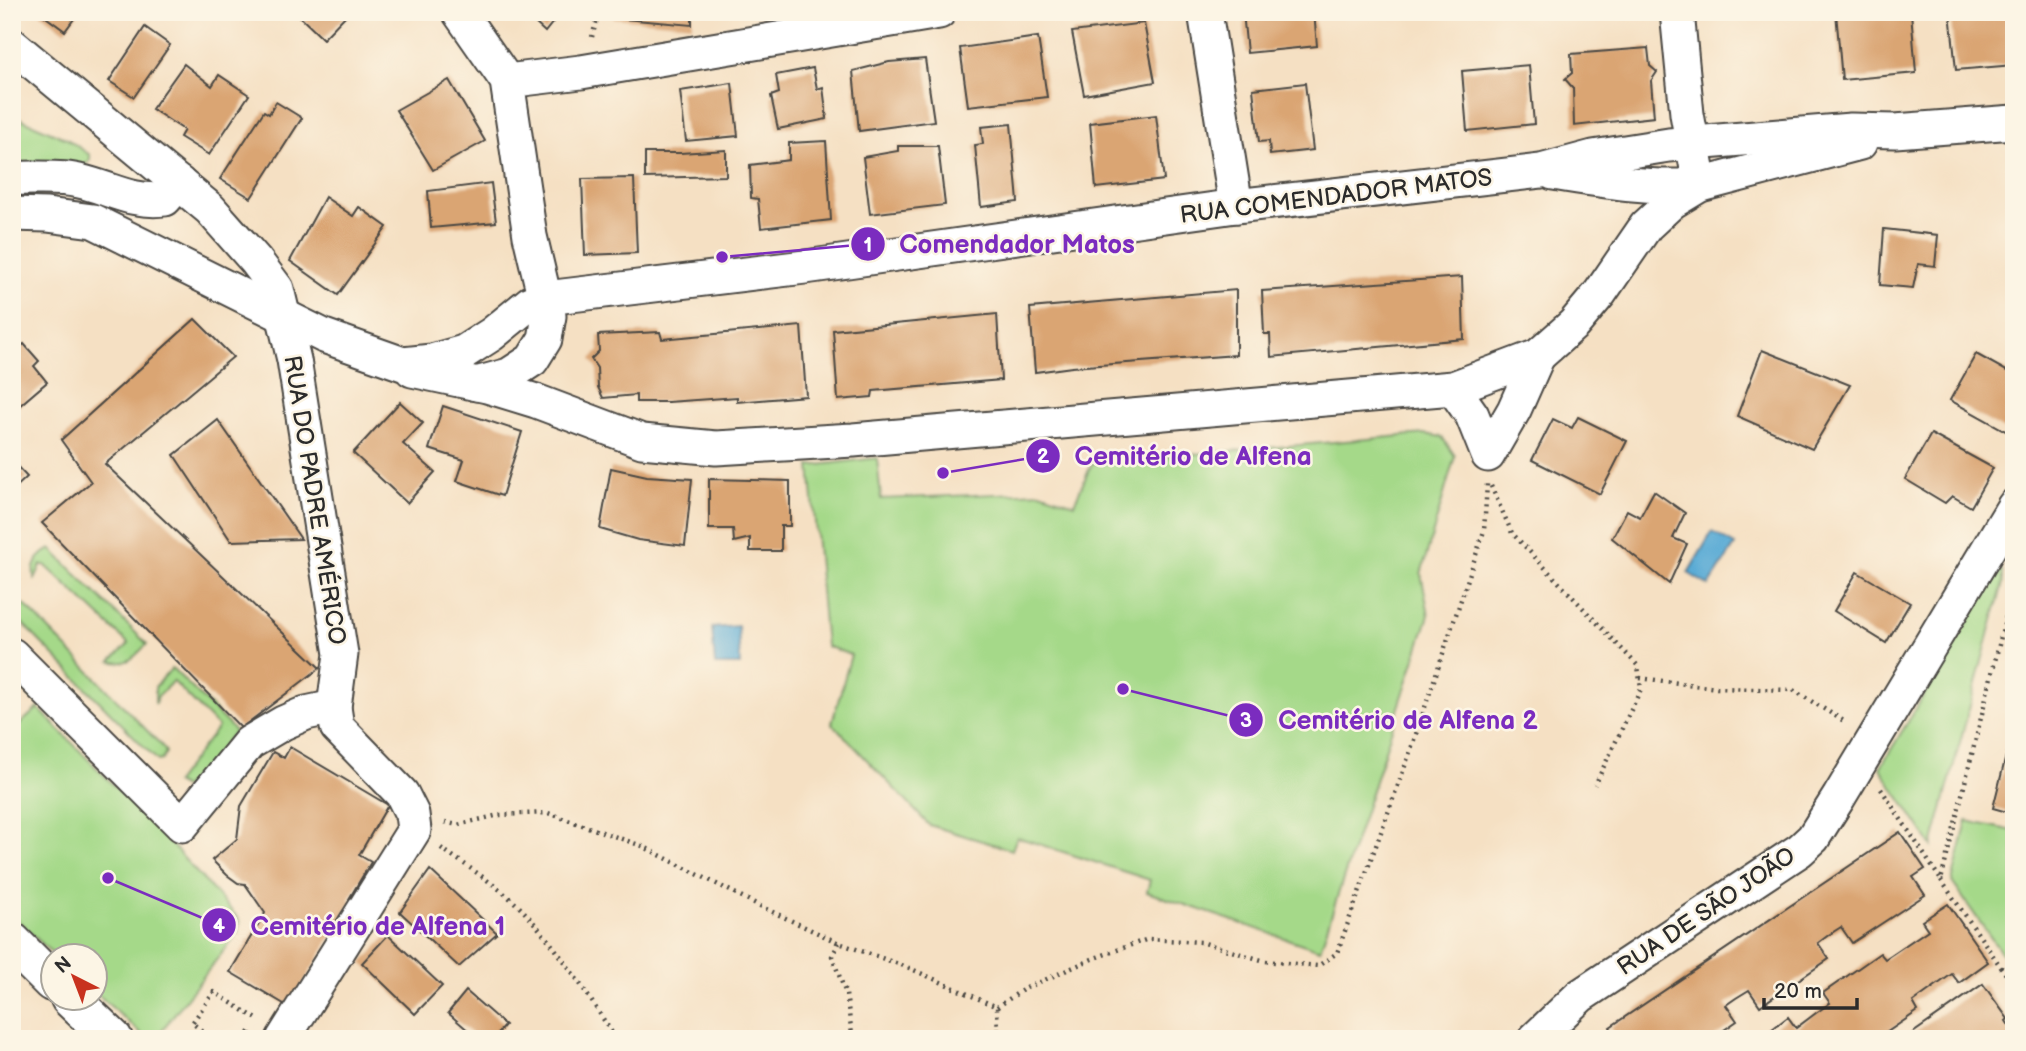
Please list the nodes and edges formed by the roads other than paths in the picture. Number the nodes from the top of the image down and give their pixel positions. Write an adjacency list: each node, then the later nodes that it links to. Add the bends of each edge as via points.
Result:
1 (459, 12): 6 (street)
2 (939, 12): 6 (street)
3 (1205, 12): 16 (street)
4 (1677, 12): 9 (street)
5 (12, 44): 13 (street, RUA DO PADRE AMÉRICO)
6 (507, 81): 18 (street)
7 (2014, 122): 8 (street, RUA COMENDADOR MATOS)
8 (1895, 131): 9 (street, RUA COMENDADOR MATOS, via 1851,130); 15 (street)
9 (1692, 143): 10 (street, RUA COMENDADOR MATOS); 15 (street)
10 (1586, 159): 11 (street, RUA COMENDADOR MATOS); 14 (street, via 1605,168)
11 (1541, 172): 14 (street, RUA COMENDADOR MATOS); 16 (street, RUA COMENDADOR MATOS)
12 (12, 178): 13 (street, via 78,180 146,201 165,199)
13 (179, 183): 22 (street, RUA DO PADRE AMÉRICO, via 210,209 256,261 277,289)
14 (1620, 184): 15 (street, RUA COMENDADOR MATOS); 19 (street, via 1628,231)
15 (1700, 185): 19 (street, via 1646,226)
16 (1236, 206): 20 (street, RUA COMENDADOR MATOS, via 806,267)
17 (12, 214): 22 (street, RUA COMENDADOR MATOS, via 93,221)
18 (530, 236): 20 (street); 21 (street, via 528,256)
19 (1621, 261): 23 (street, via 1574,324)
20 (546, 298): 21 (street, RUA COMENDADOR MATOS); 25 (street, via 545,339 532,360)
21 (508, 312): 24 (street, RUA COMENDADOR MATOS, via 464,352); 25 (street, via 500,340)
22 (282, 316): 24 (street, RUA COMENDADOR MATOS); 31 (street, RUA DO PADRE AMÉRICO, via 294,360 341,654)
23 (1538, 356): 27 (street); 27 (street, via 1488,455 1472,415)
24 (404, 364): 26 (street, via 416,372)
25 (509, 375): 26 (street); 28 (street)
26 (476, 384): 28 (street)
27 (1453, 388): 28 (street, via 716,448 642,441)
28 (536, 401)
29 (2014, 506): 37 (street, RUA DE SÃO JOÃO, via 1812,838 1589,989)
30 (12, 655): 31 (street, via 182,825 249,743 306,713)
31 (334, 707): 35 (street, via 337,726 402,794 413,822)
32 (12, 942): 33 (main road)
33 (38, 968)
34 (83, 1012): 36 (main road)
35 (271, 1029)
36 (113, 1039)
37 (1535, 1039)

